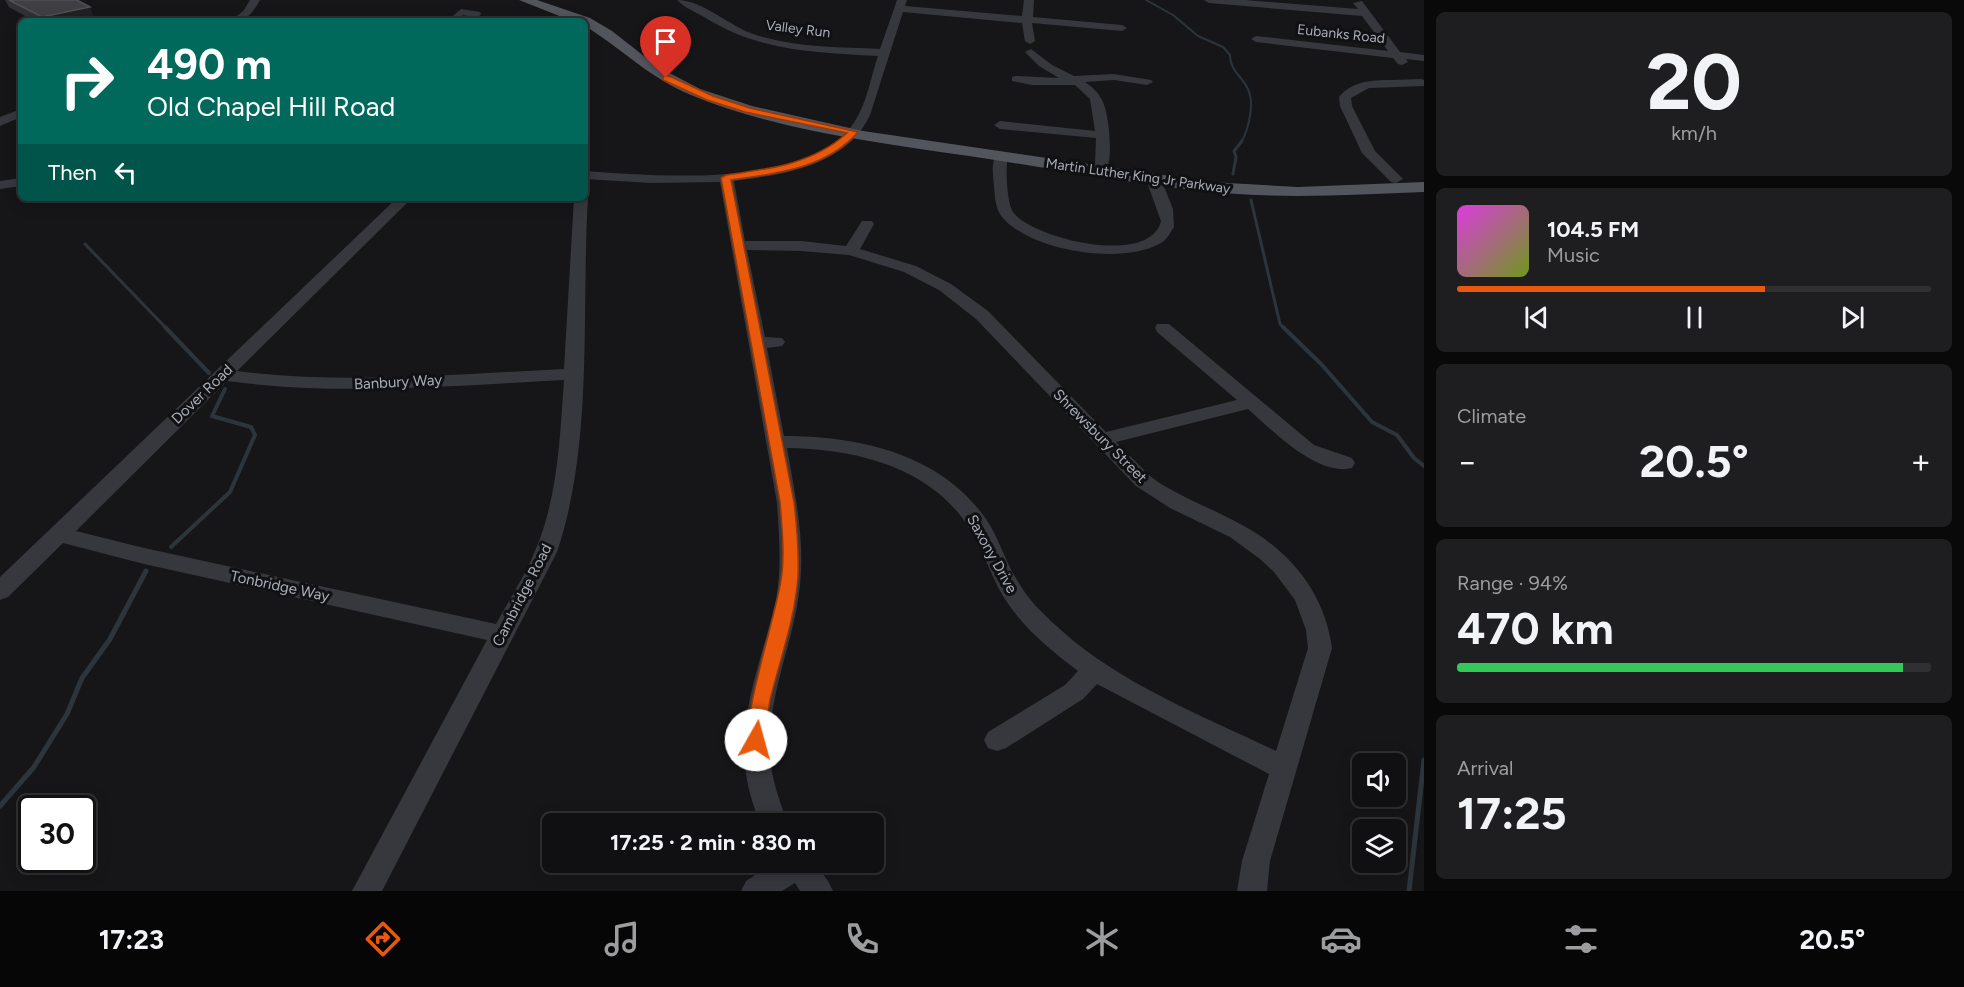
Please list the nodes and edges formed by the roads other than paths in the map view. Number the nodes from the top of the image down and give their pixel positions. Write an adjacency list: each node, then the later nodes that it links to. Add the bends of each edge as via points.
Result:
1 (255, 0): 9 (street)
2 (525, 0): 12 (main road, Martin Luther King Jr Parkway)
3 (682, 0): 17 (street, Valley Run, via 754,38)
4 (1029, 0): 13 (street)
5 (1209, 0): 8 (street)
6 (1356, 0): 8 (street)
7 (900, 5): 13 (street); 17 (street)
8 (1365, 13): 18 (street)
9 (240, 18)
10 (455, 18): 11 (street, via 461,12 476,14)
11 (471, 18)
12 (576, 18)
13 (1028, 20): 15 (street); 21 (street, via 1031,46 1046,66)
14 (588, 23): 27 (main road, Martin Luther King Jr Parkway, via 653,70 695,92 748,110)
15 (1122, 28)
16 (1256, 39): 18 (street, Eubanks Road)
17 (884, 53): 27 (street)
18 (1397, 55): 19 (street, Eubanks Road); 23 (street)
19 (1424, 58)
20 (1016, 79): 21 (street)
21 (1071, 79): 22 (street, via 1119,76); 28 (street, via 1098,101)
22 (1147, 82)
23 (1422, 84): 34 (street, via 1362,86 1345,97 1369,153)
24 (18, 114): 25 (street)
25 (0, 122)
26 (1000, 125): 28 (street)
27 (854, 132): 29 (main road, Martin Luther King Jr Parkway); 30 (main road, Martin Luther King Jr Parkway); 32 (street, via 836,148 810,160 773,171)
28 (1102, 135): 30 (street)
29 (1001, 157): 33 (main road, Martin Luther King Jr Parkway); 33 (street, via 1002,203 1009,216 1038,236 1075,246 1127,249 1159,238 1168,219)
30 (1102, 165): 34 (main road, Martin Luther King Jr Parkway, via 1268,184)
31 (589, 175): 32 (street)
32 (726, 178): 42 (street)
33 (1154, 179): 38 (main road, Martin Luther King Jr Parkway, via 1256,191)
34 (1396, 179): 35 (main road, Martin Luther King Jr Parkway)
35 (1424, 179)
36 (18, 182): 37 (street)
37 (0, 185)
38 (1424, 187)
39 (402, 201): 46 (street, Dover Road)
40 (581, 201): 45 (street, Cambridge Road)
41 (867, 224): 43 (street)
42 (739, 245): 43 (street, Shrewsbury Street); 49 (street, via 766,343)
43 (851, 251): 48 (street, Shrewsbury Street, via 910,269 961,297)
44 (1163, 328): 47 (street)
45 (573, 374): 46 (street, Banbury Way, via 349,385); 53 (street, Cambridge Road, via 563,492 554,529 546,552)
46 (222, 375): 51 (street, Dover Road)
47 (1250, 403): 48 (street); 50 (street, via 1307,450)
48 (1102, 439): 56 (street, Shrewsbury Street, via 1155,490 1255,543 1286,570 1311,606 1320,648)
49 (775, 442): 54 (street, Saxony Drive, via 852,447 905,464 939,484 979,524 1011,590 1022,604); 57 (street, via 789,523 790,578 760,704 756,740 760,786)
50 (1345, 463)
51 (59, 534): 52 (street, Dover Road); 53 (street, Tonbridge Way)
52 (0, 591)
53 (501, 634): 60 (street, Cambridge Road)
54 (1094, 671): 55 (street, via 1074,692); 56 (street, Saxony Drive)
55 (997, 740)
56 (1282, 767): 63 (street, Shrewsbury Street, via 1256,861)
57 (770, 813)
58 (783, 873): 61 (street)
59 (804, 873): 62 (street)
60 (367, 891)
61 (756, 891)
62 (818, 891)
63 (1252, 891)

